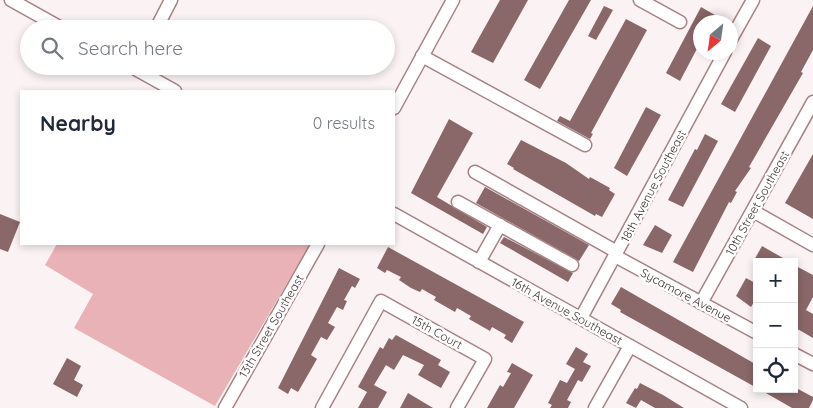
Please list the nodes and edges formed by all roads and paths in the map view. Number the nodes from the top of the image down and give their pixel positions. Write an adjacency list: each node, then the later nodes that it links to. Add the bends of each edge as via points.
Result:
1 (11, 0): 6 (street)
2 (171, 0): 7 (street)
3 (453, 0): 10 (street)
4 (640, 0): 8 (street)
5 (753, 0): 9 (street)
6 (47, 20)
7 (161, 20)
8 (680, 22)
9 (738, 27)
10 (422, 56): 15 (street); 17 (street)
11 (721, 60): 25 (street, 18th Avenue Southeast)
12 (147, 75): 13 (street)
13 (173, 90)
14 (813, 102): 16 (street, 10th Street Southeast)
15 (395, 106)
16 (808, 123): 20 (street, 10th Street Southeast)
17 (585, 145)
18 (475, 172): 25 (street, Sycamore Avenue)
19 (458, 202): 22 (street)
20 (752, 211): 24 (street); 28 (street, 10th Street Southeast)
21 (395, 215): 26 (street, 16th Avenue Southeast)
22 (500, 225): 26 (street); 27 (street)
23 (317, 245): 34 (street, 13th Street Southeast)
24 (813, 246)
25 (616, 254): 28 (street, Sycamore Avenue); 29 (street, 18th Avenue Southeast)
26 (479, 262): 29 (street, 16th Avenue Southeast)
27 (572, 265)
28 (701, 303): 30 (street, Sycamore Avenue)
29 (581, 318): 31 (street, 16th Avenue Southeast)
30 (753, 331)
31 (630, 346): 37 (street); 38 (street, 16th Avenue Southeast)
32 (798, 356): 33 (street)
33 (813, 364)
34 (225, 408)
35 (322, 408): 36 (street, 15th Court, via 381,300 485,359)
36 (457, 408)
37 (595, 408)
38 (741, 408)

